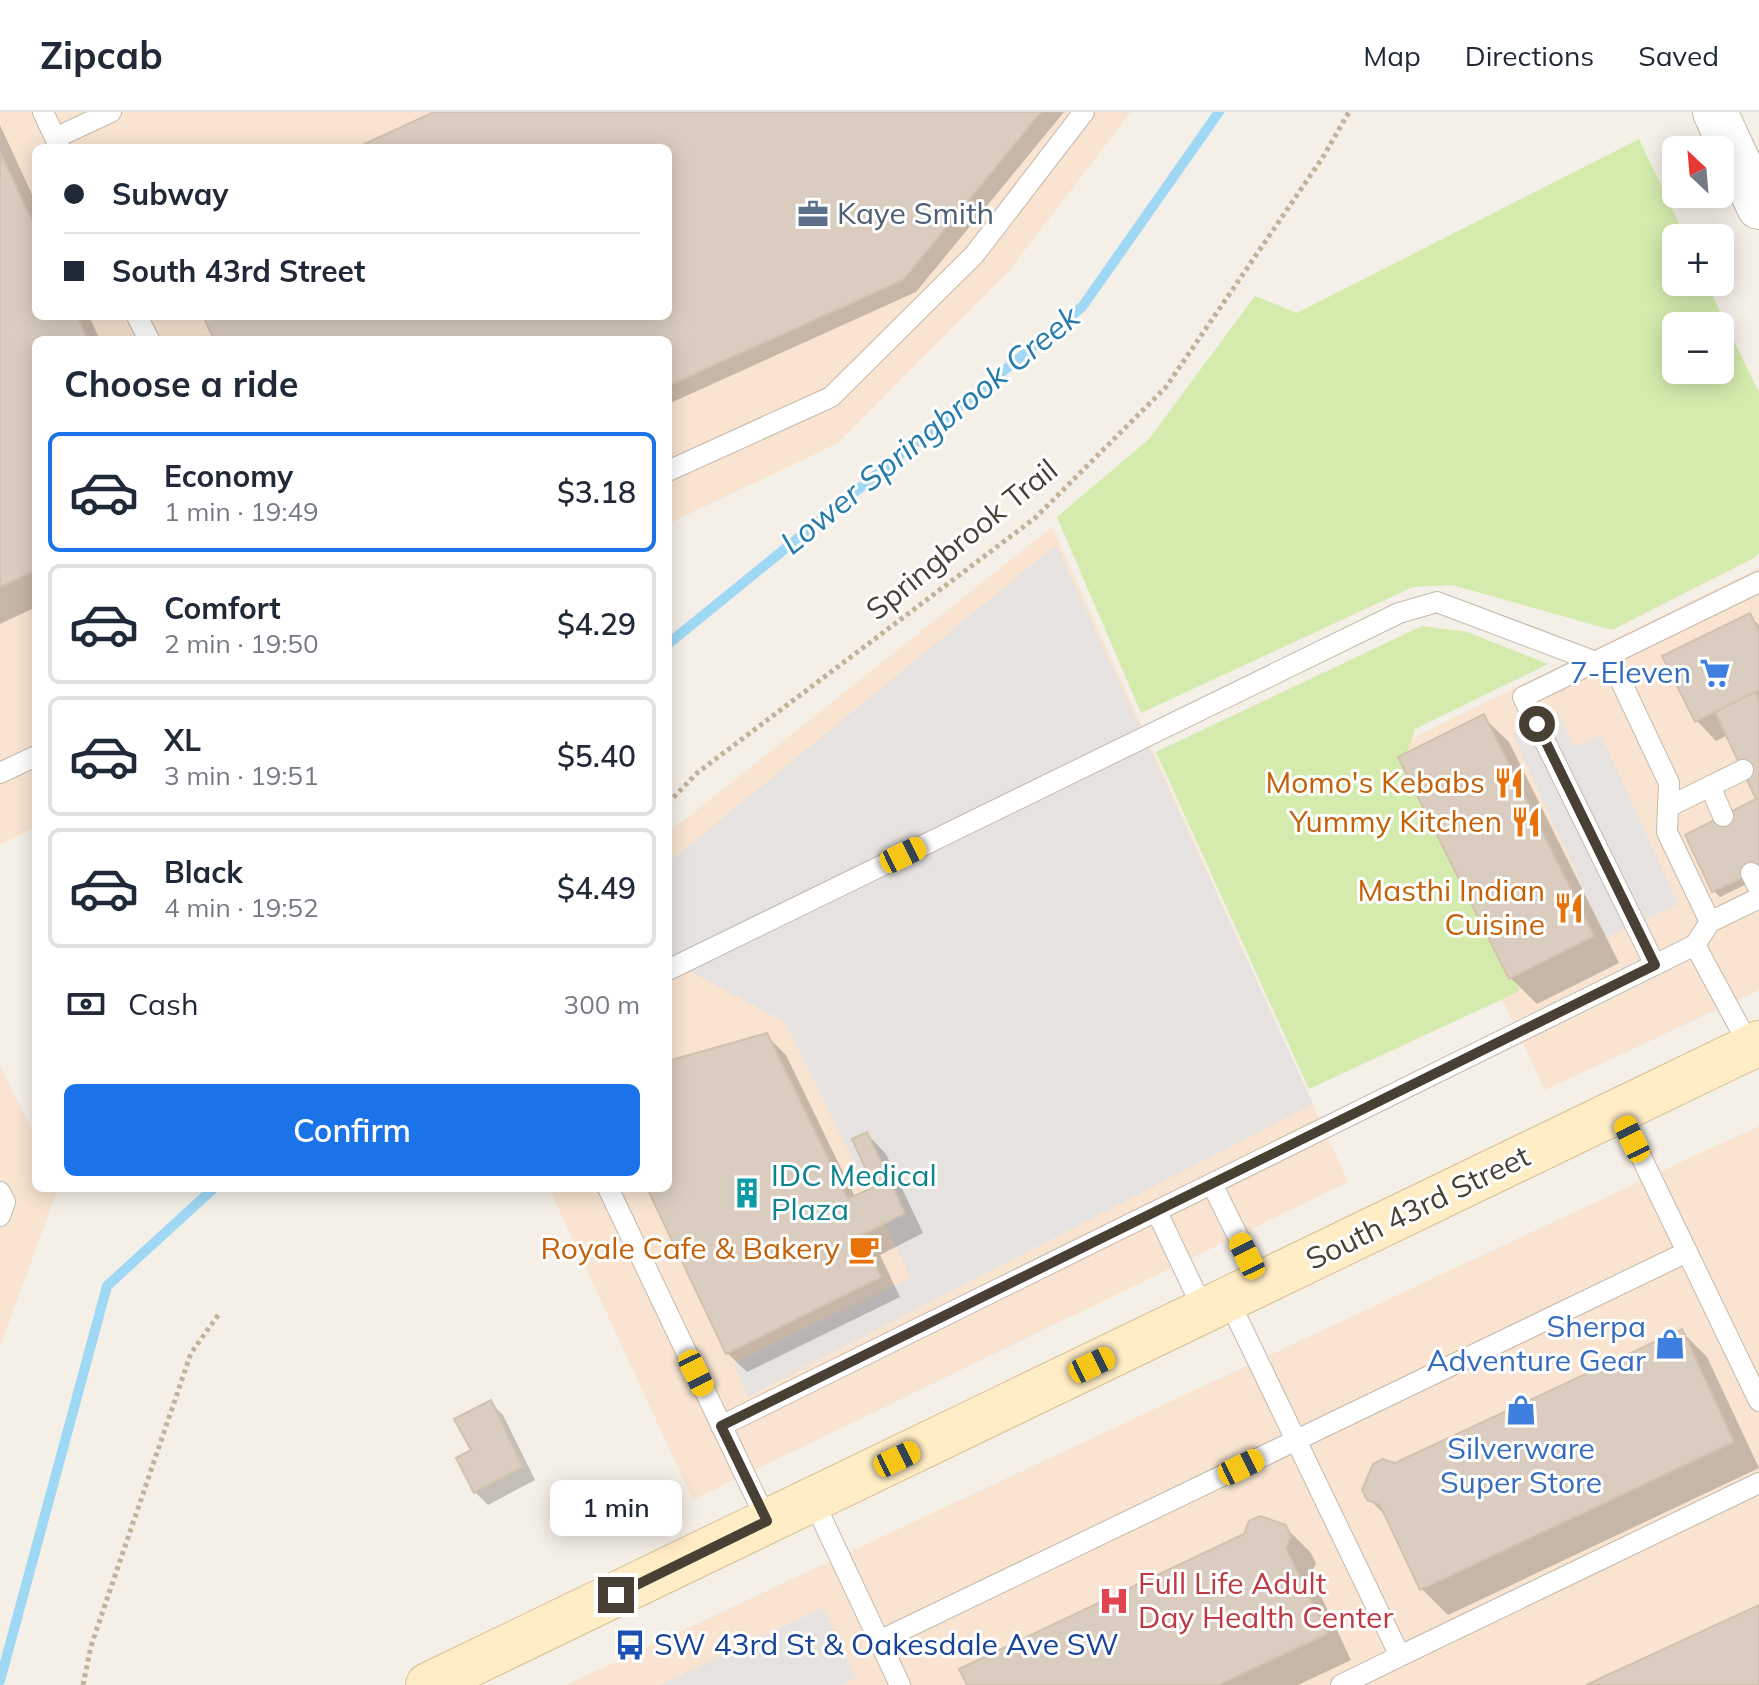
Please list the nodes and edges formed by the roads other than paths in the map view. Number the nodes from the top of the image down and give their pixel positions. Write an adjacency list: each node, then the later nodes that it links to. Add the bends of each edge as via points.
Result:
1 (43, 112): 5 (lane)
2 (111, 112): 5 (lane)
3 (1084, 112): 7 (lane, via 974,255 831,397)
4 (1715, 112): 6 (street)
5 (57, 143)
6 (1759, 207)
7 (672, 469)
8 (1759, 582): 9 (lane)
9 (1602, 659): 14 (lane, via 1669,783); 19 (lane, via 1523,697); 20 (lane, via 1437,602 1399,613)
10 (32, 758): 12 (lane)
11 (1743, 770): 13 (lane)
12 (0, 773)
13 (1710, 786): 14 (lane); 15 (lane)
14 (1668, 807): 17 (lane, via 1667,832)
15 (1723, 816)
16 (1759, 898): 17 (lane)
17 (1710, 922): 18 (lane)
18 (1695, 945): 19 (lane); 21 (lane)
19 (1655, 965): 23 (lane)
20 (672, 968)
21 (1755, 1045): 22 (main road, South 43rd Street)
22 (1619, 1111): 28 (lane); 29 (main road, South 43rd Street)
23 (1212, 1184): 26 (lane); 29 (lane)
24 (0, 1192): 27 (lane, via 5,1202)
25 (610, 1192): 31 (lane)
26 (1157, 1212): 29 (lane); 31 (lane)
27 (0, 1216)
28 (1687, 1252): 30 (lane); 32 (lane)
29 (1231, 1298): 32 (lane); 34 (main road, South 43rd Street)
30 (1759, 1401)
31 (721, 1426): 35 (lane)
32 (1296, 1440): 36 (lane); 37 (lane)
33 (1759, 1483): 37 (lane)
34 (813, 1500): 35 (main road, South 43rd Street); 36 (lane)
35 (767, 1521): 38 (main road, South 43rd Street)
36 (879, 1641): 39 (lane)
37 (1400, 1656): 40 (lane)
38 (428, 1685)
39 (900, 1685)
40 (1341, 1685)

